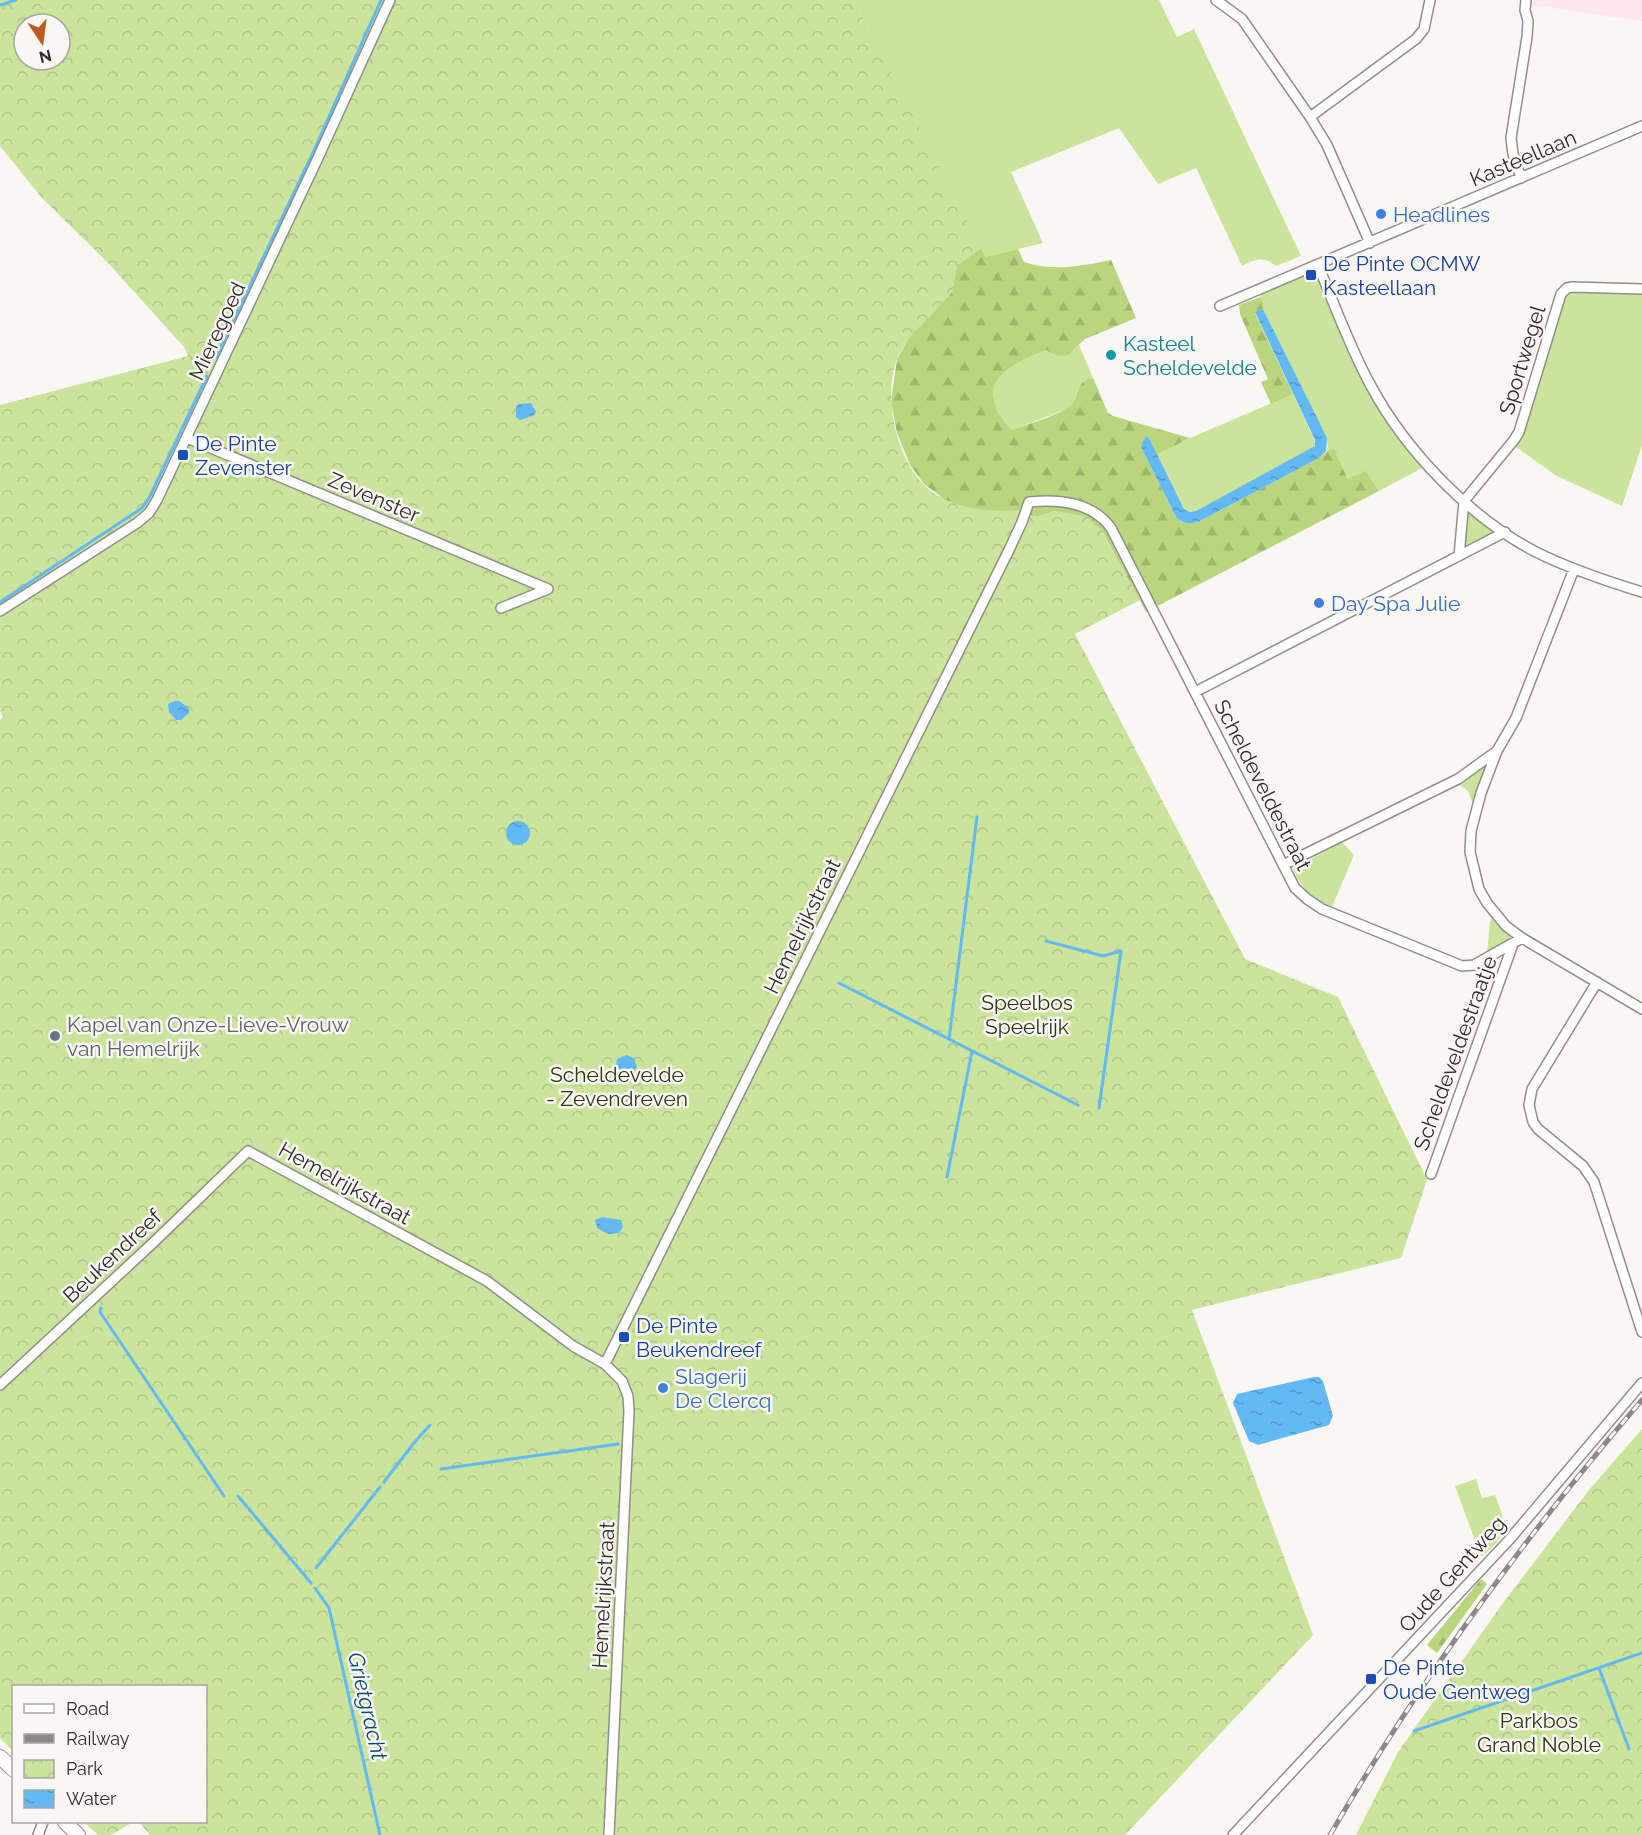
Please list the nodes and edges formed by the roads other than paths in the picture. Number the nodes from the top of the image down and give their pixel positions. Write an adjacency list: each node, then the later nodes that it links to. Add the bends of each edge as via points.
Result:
1 (390, 0): 12 (street, Mieregoed)
2 (1216, 0): 5 (street, via 1242,19)
3 (1430, 0): 5 (street, via 1424,28 1416,39)
4 (1526, 0): 7 (street, via 1527,37 1511,138)
5 (1310, 117): 8 (street, via 1327,145)
6 (1642, 126): 7 (street, Kasteellaan)
7 (1521, 178): 8 (street, Kasteellaan)
8 (1370, 243): 9 (street, Kasteellaan)
9 (1318, 265): 11 (street, Kasteellaan); 13 (street, via 1371,387 1411,446)
10 (1642, 289): 13 (street, Sportwegel, via 1564,290 1519,432)
11 (1220, 306)
12 (187, 438): 19 (street, Zevenster, via 548,589); 20 (street, Mieregoed, via 149,513)
13 (1464, 501): 15 (street); 16 (street)
14 (1029, 502): 21 (street, Scheldeveldestraat, via 1048,500 1083,506 1105,520); 31 (street, Hemelrijkstraat, via 1005,559)
15 (1505, 532): 16 (street); 17 (street, via 1534,551)
16 (1459, 556): 21 (street)
17 (1574, 569): 18 (street); 22 (street, via 1516,718)
18 (1642, 592)
19 (501, 608)
20 (0, 611)
21 (1195, 692): 23 (street, Scheldeveldestraat)
22 (1497, 751): 23 (street, via 1458,779); 24 (street, via 1476,810 1470,852 1476,880 1487,903)
23 (1283, 865): 25 (street, Scheldeveldestraat, via 1295,888 1322,909 1462,966 1474,965)
24 (1522, 938): 25 (street, Scheldeveldestraat); 26 (street)
25 (1513, 944): 29 (street, Scheldeveldestraatje)
26 (1596, 982): 27 (street); 30 (street, via 1532,1089 1530,1114 1538,1129 1583,1166 1594,1182)
27 (1642, 1008)
28 (248, 1151): 31 (street, Hemelrijkstraat, via 487,1281 586,1355); 33 (street, Beukendreef)
29 (1431, 1174)
30 (1642, 1332)
31 (605, 1364): 38 (street, Hemelrijkstraat, via 622,1381 629,1411)
32 (1642, 1383): 39 (street, Oude Gentweg, via 1501,1548)
33 (0, 1385)
34 (0, 1757): 35 (street)
35 (12, 1768)
36 (67, 1823): 37 (street)
37 (78, 1835)
38 (609, 1835)
39 (1233, 1835)

